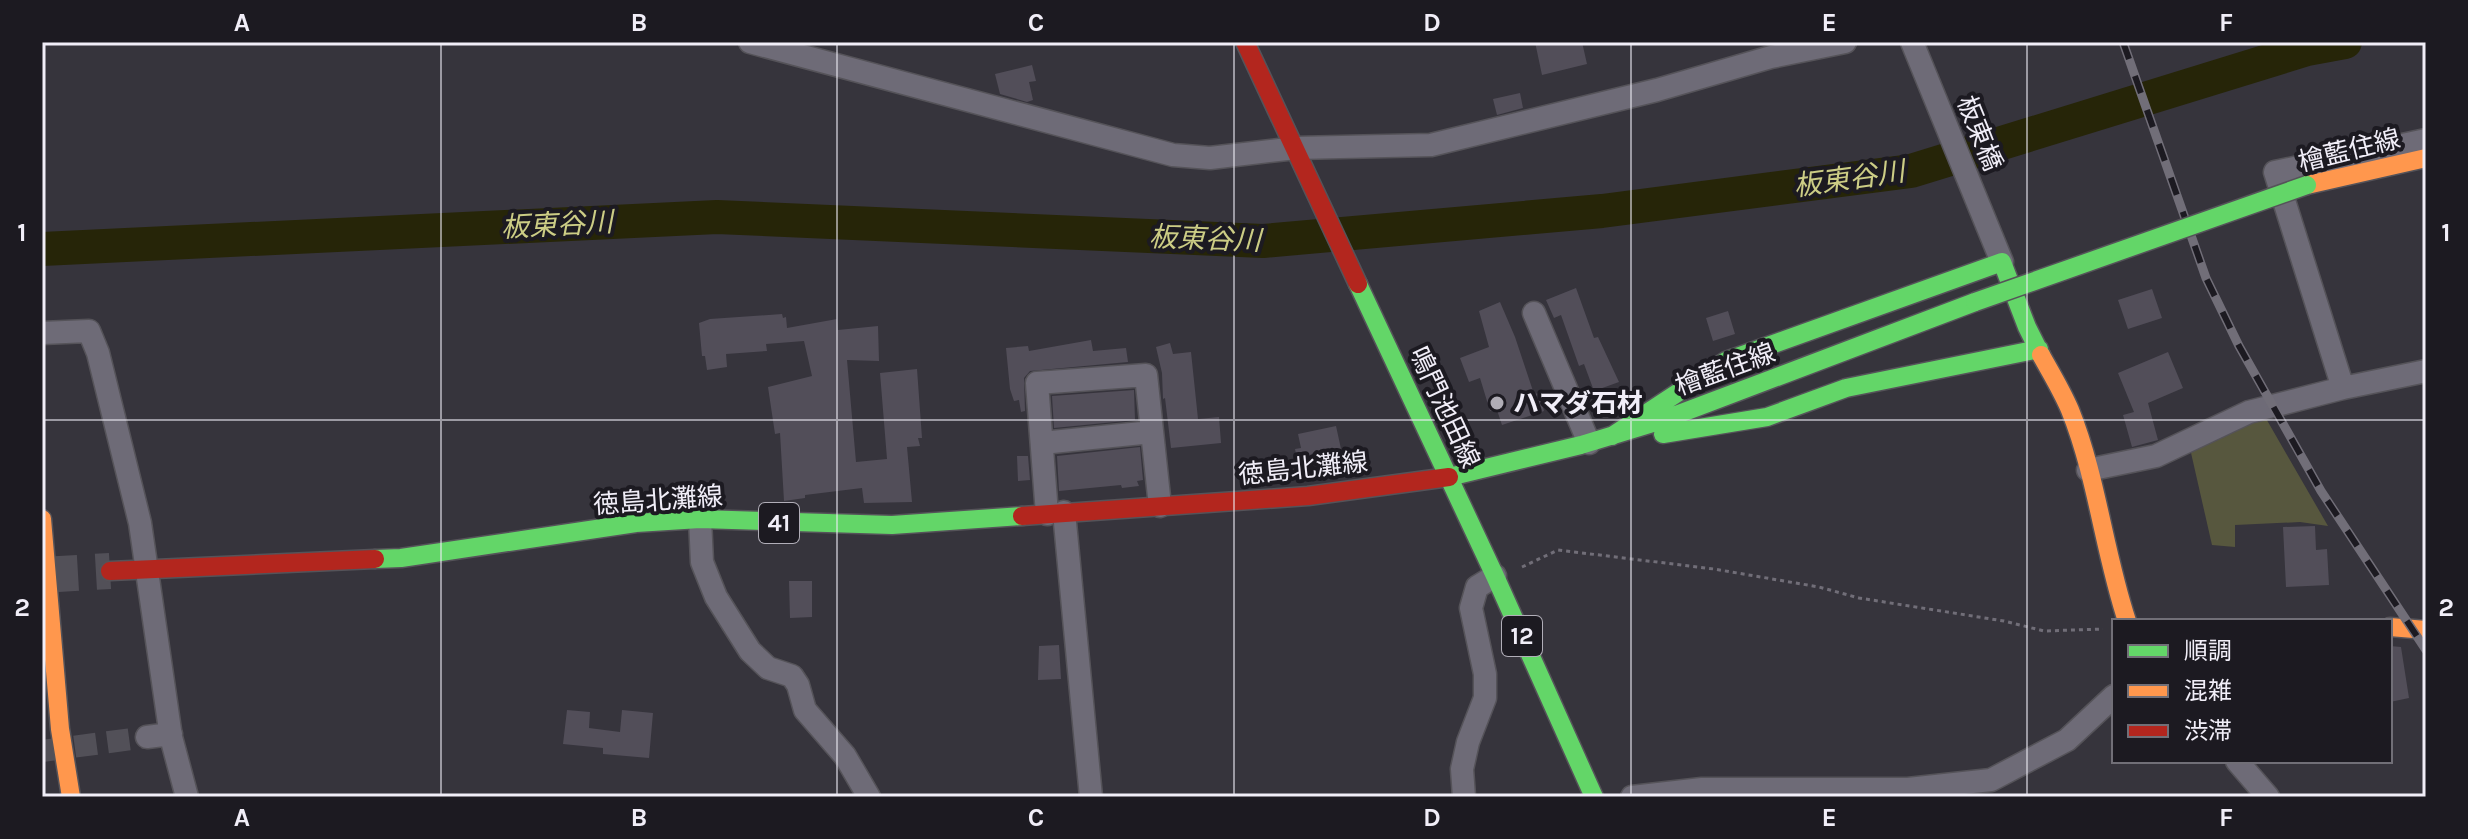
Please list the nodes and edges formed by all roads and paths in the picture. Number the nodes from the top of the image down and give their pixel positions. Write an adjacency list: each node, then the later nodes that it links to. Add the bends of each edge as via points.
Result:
1 (750, 42): 6 (street, via 1173,155)
2 (1245, 42): 6 (main road, 鳴門池田線 / 12)
3 (1845, 42): 6 (street, via 1431,145)
4 (1912, 42): 8 (street, 板東橋)
5 (2426, 140): 13 (street, via 2275,172)
6 (1299, 156): 19 (main road, 鳴門池田線 / 12)
7 (2426, 158): 15 (main road, 檜藍住線, bridge, via 2307,185)
8 (1998, 254): 11 (main road); 15 (main road, via 1726,361)
9 (1534, 313): 17 (street)
10 (42, 333): 25 (street, via 89,331 140,523)
11 (2039, 349): 15 (main road, via 1846,388 1767,417 1675,434); 18 (main road, via 2070,410)
12 (2426, 371): 13 (street)
13 (2343, 388): 18 (street, via 2249,412 2156,456)
14 (1152, 432): 16 (street); 16 (street, via 1146,375 1037,383); 20 (street)
15 (1612, 436): 17 (main road, 檜藍住線)
16 (1042, 443): 21 (street)
17 (1589, 443): 19 (main road, 檜藍住線)
18 (2088, 470): 27 (main road)
19 (1449, 477): 20 (main road, 徳島北灘線 / 41, via 1308,496); 26 (main road, 鳴門池田線 / 12)
20 (1160, 506): 21 (main road, 徳島北灘線 / 41)
21 (1056, 513): 23 (main road, 徳島北灘線 / 41, via 892,525); 38 (street)
22 (42, 519): 35 (main road, via 60,729)
23 (700, 519): 25 (main road, 徳島北灘線 / 41, via 636,523 401,558); 37 (street, via 702,562 716,597 750,651 768,668 792,676 805,710 845,756)
24 (110, 571): 25 (main road, 徳島北灘線 / 41)
25 (146, 571): 32 (street)
26 (1495, 576): 28 (path, via 1558,550 1714,569 2044,631); 39 (street, via 1477,587 1471,608 1485,698 1462,769); 40 (main road, 鳴門池田線 / 12)
27 (2118, 619)
28 (2112, 626)
29 (2392, 627): 30 (main road)
30 (2426, 630)
31 (2112, 698): 41 (street, via 2067,740 1991,780 1908,789 1702,789)
32 (171, 734): 33 (street); 36 (street)
33 (147, 737)
34 (2239, 763): 42 (street)
35 (74, 797)
36 (187, 797)
37 (869, 797)
38 (1091, 797)
39 (1464, 797)
40 (1594, 797)
41 (1632, 797)
42 (2268, 797)

